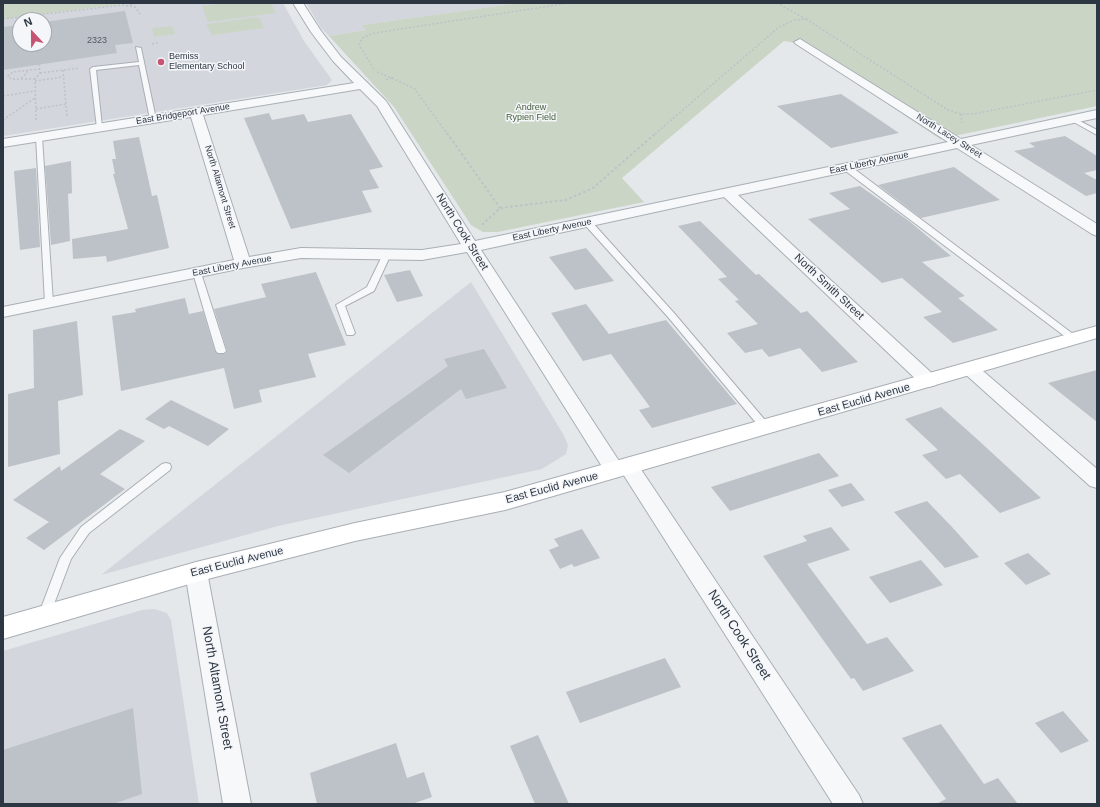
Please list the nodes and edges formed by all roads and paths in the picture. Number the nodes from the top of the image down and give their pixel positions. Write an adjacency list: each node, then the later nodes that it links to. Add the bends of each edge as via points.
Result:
1 (137, 3): 5 (path)
2 (298, 3): 22 (street, North Cook Street, via 337,59)
3 (569, 3): 18 (path, via 374,33 362,38 359,44 376,72)
4 (777, 3): 8 (path)
5 (130, 5): 6 (path); 7 (path)
6 (140, 14)
7 (3, 19)
8 (806, 19): 23 (path, via 948,110 961,114 973,114); 42 (path, via 794,20 779,27 593,188 566,200)
9 (800, 42): 39 (street, North Lacey Street)
10 (138, 48): 12 (lane)
11 (39, 61): 13 (path)
12 (142, 63): 31 (lane); 35 (lane, via 93,70)
13 (40, 69): 14 (path); 21 (path)
14 (27, 70): 19 (path, via 28,73); 19 (path, via 13,72 8,76)
15 (63, 70): 17 (path)
16 (48, 72): 20 (path)
17 (63, 77): 20 (path); 27 (path)
18 (392, 78): 22 (path); 42 (path, via 415,89)
19 (21, 79): 21 (path)
20 (49, 79): 21 (path)
21 (35, 80): 24 (path)
22 (364, 85): 29 (street, East Bridgeport Avenue); 45 (street, North Cook Street, via 382,104)
23 (1097, 90)
24 (35, 91): 25 (path); 26 (path)
25 (3, 96)
26 (36, 97): 28 (path); 33 (path)
27 (66, 104): 28 (path); 34 (path)
28 (36, 109): 36 (path)
29 (196, 112): 31 (street, East Bridgeport Avenue); 47 (street, North Altamont Street)
30 (1097, 114): 32 (street, East Liberty Avenue)
31 (153, 119): 35 (street, East Bridgeport Avenue)
32 (1072, 119): 37 (lane); 39 (street, East Liberty Avenue)
33 (3, 120)
34 (67, 122)
35 (99, 127): 36 (street, East Bridgeport Avenue)
36 (37, 132): 38 (street, East Bridgeport Avenue); 49 (lane)
37 (1097, 133)
38 (3, 143)
39 (960, 143): 40 (street, East Liberty Avenue); 44 (street, North Lacey Street)
40 (846, 167): 41 (street, East Liberty Avenue); 53 (lane)
41 (728, 193): 43 (street, East Liberty Avenue); 56 (street, North Smith Street)
42 (500, 208): 45 (path, via 480,227)
43 (588, 223): 45 (street, East Liberty Avenue); 57 (lane, via 671,315)
44 (1097, 231)
45 (471, 247): 46 (street, East Liberty Avenue, via 422,255); 59 (street, North Cook Street)
46 (387, 254): 47 (street, East Liberty Avenue, via 301,253); 52 (lane, via 371,289 340,305)
47 (243, 263): 48 (street, East Liberty Avenue)
48 (197, 273): 49 (street, East Liberty Avenue); 54 (lane)
49 (49, 303): 50 (street, East Liberty Avenue)
50 (3, 312)
51 (1097, 332): 53 (main road, East Euclid Avenue)
52 (350, 333)
53 (1074, 339): 55 (main road, East Euclid Avenue)
54 (220, 351)
55 (970, 369): 56 (main road, East Euclid Avenue); 60 (street)
56 (929, 381): 57 (main road, East Euclid Avenue)
57 (766, 428): 59 (main road, East Euclid Avenue)
58 (166, 467): 62 (lane, via 85,530 66,558)
59 (622, 469): 61 (main road, East Euclid Avenue, via 506,501 355,532); 65 (street, North Cook Street)
60 (1097, 481)
61 (196, 572): 62 (main road, East Euclid Avenue); 64 (street, North Altamont Street)
62 (44, 616): 63 (main road, East Euclid Avenue)
63 (3, 628)
64 (233, 803)
65 (849, 804)

